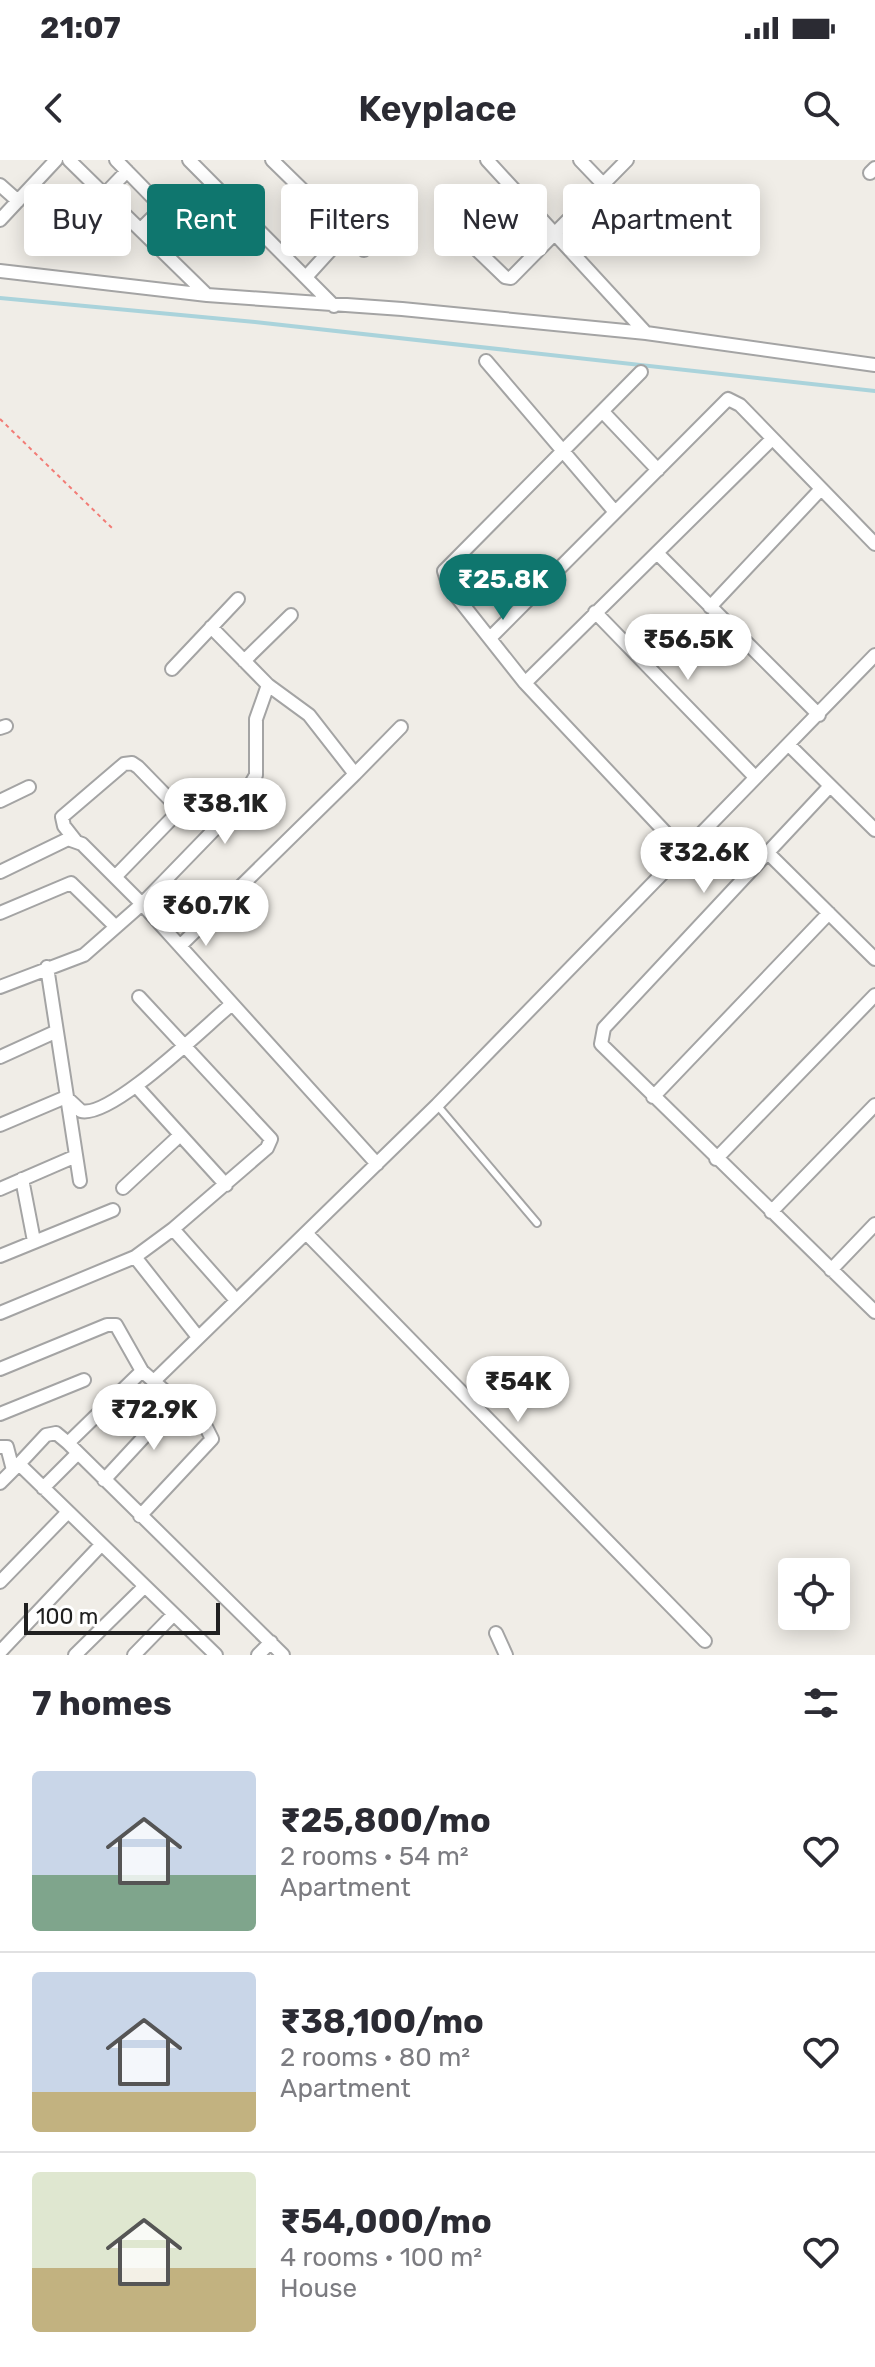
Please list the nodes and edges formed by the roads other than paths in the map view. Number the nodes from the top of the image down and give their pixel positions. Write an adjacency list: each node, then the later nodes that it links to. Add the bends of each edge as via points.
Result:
1 (56, 160): 16 (street)
2 (69, 160): 11 (street)
3 (116, 160): 9 (street)
4 (189, 160): 27 (street)
5 (272, 160): 13 (street)
6 (487, 160): 21 (street)
7 (580, 160): 10 (street)
8 (627, 160): 10 (street)
9 (127, 171): 12 (street); 15 (street)
10 (602, 183): 21 (street)
11 (94, 184)
12 (115, 184)
13 (296, 184)
14 (0, 185): 16 (street)
15 (147, 192)
16 (18, 201): 18 (street)
17 (131, 219): 20 (street)
18 (0, 220)
19 (147, 223): 20 (street)
20 (141, 229): 28 (street)
21 (554, 232): 22 (street); 30 (street)
22 (547, 239)
23 (325, 256): 27 (street)
24 (484, 256): 25 (street, via 508,279)
25 (531, 256)
26 (0, 271): 28 (street)
27 (306, 277): 29 (street)
28 (207, 295): 29 (street)
29 (334, 306): 30 (street)
30 (646, 333): 32 (street)
31 (486, 361): 36 (street)
32 (875, 365)
33 (641, 372): 34 (street)
34 (603, 412): 36 (street); 37 (street)
35 (772, 439): 37 (street, via 728,399); 38 (street); 41 (street)
36 (565, 453): 39 (street); 47 (street, via 444,571 449,587)
37 (658, 470): 39 (street)
38 (821, 489): 40 (street); 43 (street)
39 (615, 512): 47 (street)
40 (875, 544)
41 (657, 553): 43 (street); 44 (street)
42 (238, 599): 46 (street)
43 (710, 607): 53 (street)
44 (595, 612): 51 (street); 57 (street)
45 (291, 615): 49 (street)
46 (211, 627): 49 (street); 50 (street)
47 (491, 637): 51 (street)
48 (875, 655): 53 (street)
49 (244, 661): 52 (street)
50 (172, 669)
51 (525, 683): 63 (street)
52 (268, 685): 56 (street, via 309,715); 67 (street, via 256,719 258,766 252,786)
53 (819, 715): 55 (street)
54 (401, 727): 56 (street)
55 (789, 745): 57 (street); 58 (street)
56 (355, 774): 71 (street)
57 (755, 777): 63 (street)
58 (830, 786): 61 (street); 64 (street)
59 (29, 787): 60 (street)
60 (0, 801)
61 (875, 830)
62 (75, 840): 65 (street); 66 (street); 66 (street, via 62,817 124,764 138,767 180,810)
63 (682, 850): 84 (street)
64 (768, 853): 69 (street); 83 (street, via 604,1028 601,1044 606,1053)
65 (0, 872)
66 (115, 877): 67 (street)
67 (142, 904): 70 (street); 71 (street)
68 (0, 913): 70 (street, via 71,883)
69 (829, 913): 72 (street); 83 (street)
70 (116, 927): 73 (street, via 84,955)
71 (180, 946): 77 (street)
72 (875, 959)
73 (47, 967): 74 (street); 78 (street)
74 (0, 987)
75 (875, 995): 89 (street)
76 (139, 997): 79 (street)
77 (232, 1004): 79 (street); 90 (street)
78 (55, 1032): 80 (street); 82 (street)
79 (185, 1043): 81 (street); 93 (street, via 271,1139)
80 (0, 1057)
81 (136, 1086): 82 (street, via 96,1112 81,1111); 87 (street)
82 (66, 1097): 86 (street); 88 (street)
83 (653, 1097): 89 (street)
84 (437, 1105): 90 (street); 98 (lane)
85 (875, 1105): 97 (street)
86 (0, 1125)
87 (178, 1137): 93 (street); 94 (street)
88 (76, 1156): 91 (street); 92 (street)
89 (716, 1159): 97 (street)
90 (377, 1164): 101 (street)
91 (22, 1179): 95 (street); 102 (street)
92 (80, 1181)
93 (226, 1185): 100 (street)
94 (123, 1188)
95 (0, 1189)
96 (113, 1210): 102 (street)
97 (771, 1212): 105 (street)
98 (537, 1223)
99 (875, 1224): 105 (street)
100 (173, 1229): 104 (street); 106 (street)
101 (306, 1233): 106 (street); 130 (street)
102 (34, 1241): 103 (street)
103 (0, 1256)
104 (135, 1257): 108 (street); 109 (street)
105 (831, 1270): 107 (street)
106 (235, 1299): 109 (street)
107 (875, 1312)
108 (0, 1313)
109 (198, 1337): 113 (street)
110 (0, 1369): 111 (street, via 112,1323)
111 (142, 1371): 113 (street); 116 (street)
112 (84, 1380): 115 (street)
113 (154, 1381): 114 (street)
114 (178, 1400): 120 (street); 124 (street, via 212,1439)
115 (0, 1414)
116 (68, 1443): 118 (street); 119 (street, via 51,1433)
117 (0, 1447): 119 (street, via 7,1447)
118 (78, 1453): 120 (street); 122 (street)
119 (16, 1467): 121 (street); 122 (street)
120 (104, 1480): 124 (street)
121 (0, 1483)
122 (43, 1488): 123 (street)
123 (67, 1513): 125 (street); 126 (street)
124 (140, 1516): 131 (street)
125 (100, 1546): 127 (street); 132 (street)
126 (0, 1582)
127 (143, 1588): 128 (street); 133 (street)
128 (172, 1616): 134 (street); 135 (street)
129 (496, 1633): 138 (street)
130 (705, 1641)
131 (271, 1642): 136 (street); 137 (street)
132 (0, 1652)
133 (75, 1655)
134 (134, 1655)
135 (216, 1655)
136 (258, 1655)
137 (283, 1655)
138 (506, 1655)

